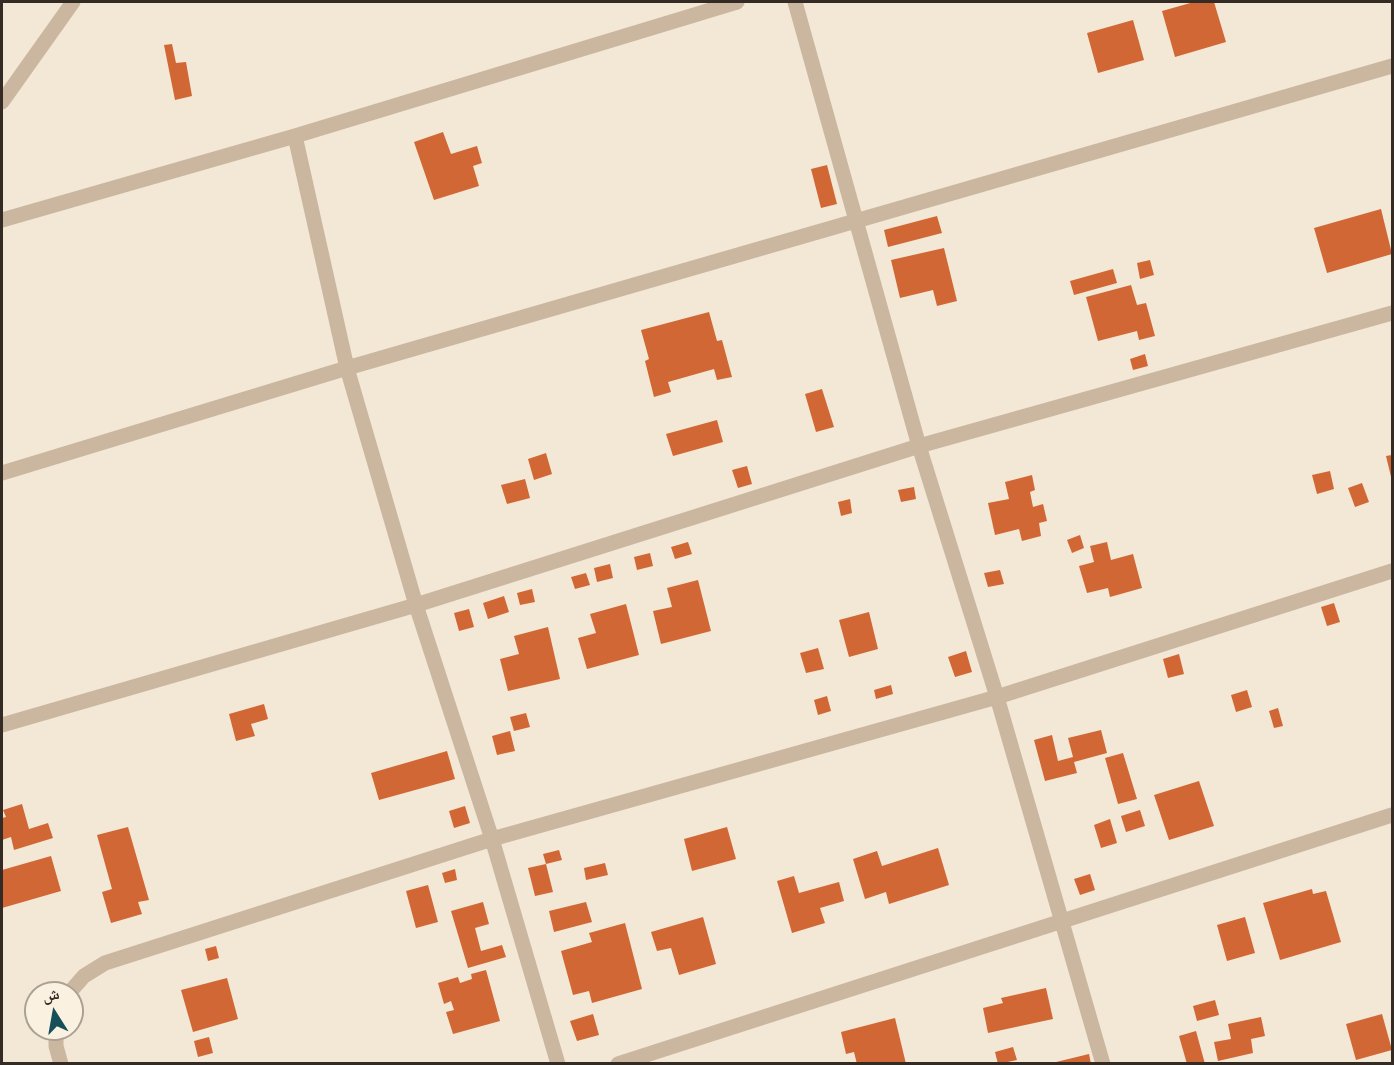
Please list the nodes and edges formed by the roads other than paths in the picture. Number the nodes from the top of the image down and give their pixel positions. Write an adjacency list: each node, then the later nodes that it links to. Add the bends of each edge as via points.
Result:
1 (72, 2): 5 (street)
2 (737, 2): 6 (street)
3 (795, 2): 8 (street)
4 (1392, 66): 8 (street)
5 (2, 102)
6 (294, 136): 7 (street); 10 (street)
7 (2, 219)
8 (855, 223): 10 (street); 11 (street)
9 (1392, 313): 11 (street)
10 (347, 368): 12 (street); 14 (street)
11 (919, 446): 14 (street); 15 (street)
12 (2, 473)
13 (1392, 571): 15 (street)
14 (416, 605): 16 (street); 18 (street)
15 (997, 697): 18 (street); 19 (street)
16 (2, 725)
17 (1392, 815): 19 (street)
18 (492, 839): 20 (street, via 105,963); 23 (street)
19 (1062, 922): 24 (street); 25 (street)
20 (80, 981)
21 (56, 1041): 22 (street)
22 (61, 1064)
23 (558, 1064)
24 (618, 1064)
25 (1104, 1064)

